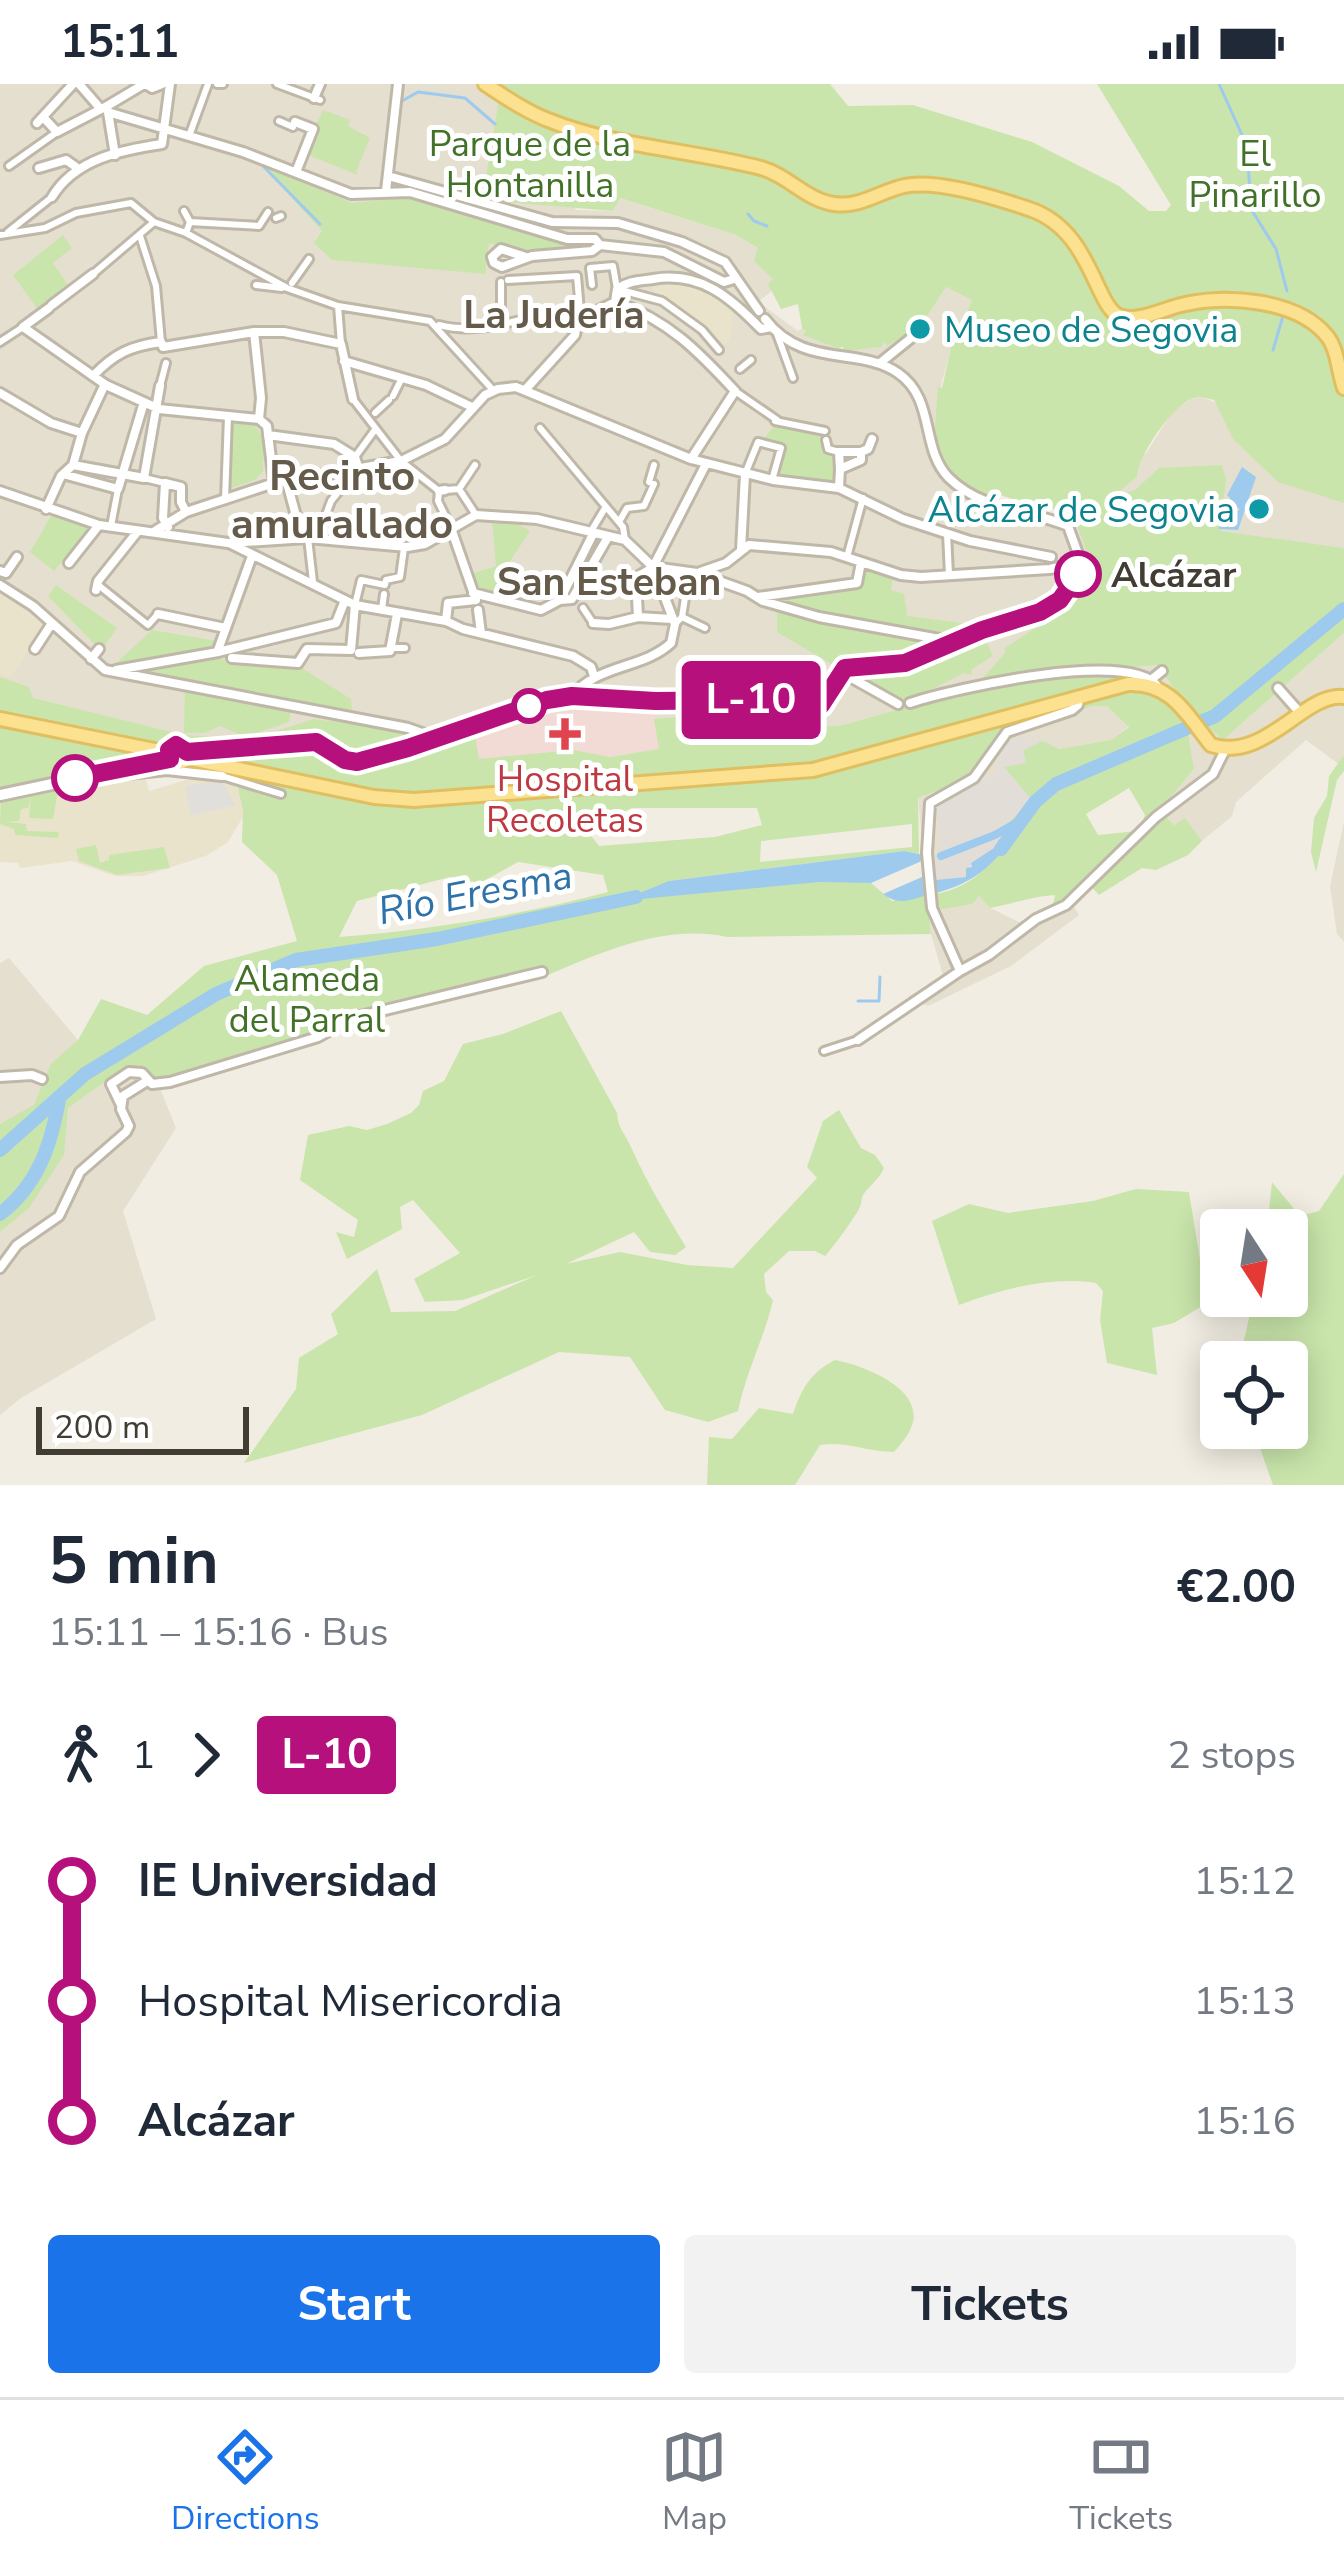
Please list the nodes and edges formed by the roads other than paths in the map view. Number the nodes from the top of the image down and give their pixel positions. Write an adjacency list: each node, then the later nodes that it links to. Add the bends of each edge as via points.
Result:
1 (76, 84): 10 (street); 11 (street)
2 (145, 84): 8 (street); 10 (street)
3 (216, 84): 17 (street)
4 (277, 84): 9 (street)
5 (320, 84): 9 (street)
6 (398, 84): 23 (street)
7 (485, 84): 65 (main road, via 551,122 764,169 833,204 928,184 1029,209 1072,238 1118,316 1205,300 1280,308 1327,336)
8 (165, 86): 14 (street)
9 (317, 99)
10 (106, 108): 14 (street); 16 (street); 18 (street)
11 (43, 117): 15 (street); 16 (street)
12 (279, 121): 13 (street, via 292,128)
13 (295, 122): 22 (street, via 313,129)
14 (166, 129): 17 (street); 18 (street, via 162,144)
15 (28, 130)
16 (57, 132): 19 (street)
17 (189, 136): 22 (street)
18 (115, 155): 20 (street)
19 (9, 166)
20 (76, 167): 21 (street, via 66,160); 25 (street)
21 (39, 168)
22 (296, 172): 24 (street, via 351,194)
23 (388, 176): 24 (street); 38 (street, via 552,222 645,230 715,255)
24 (386, 191): 33 (street)
25 (52, 196): 31 (street)
26 (184, 211): 28 (street)
27 (268, 212): 28 (street, via 259,226)
28 (190, 221): 30 (street)
29 (154, 222): 30 (street); 31 (street, via 131,203); 32 (street)
30 (186, 233): 40 (street)
31 (2, 234)
32 (140, 236): 36 (street); 52 (street)
33 (600, 244): 34 (street); 38 (street, via 664,252)
34 (526, 257)
35 (309, 259): 40 (street)
36 (93, 274): 48 (street)
37 (585, 278): 41 (street, via 590,268 613,266); 44 (street); 47 (street, via 502,282)
38 (734, 280): 45 (street)
39 (256, 285): 40 (street)
40 (289, 286): 43 (street)
41 (617, 290): 42 (street); 45 (street, via 688,277 721,292 761,329); 54 (street, via 662,301)
42 (615, 302): 44 (street); 68 (street, via 667,325)
43 (338, 306): 46 (street); 53 (street)
44 (580, 310): 47 (street); 66 (street, via 575,334)
45 (768, 322): 58 (street, via 800,346); 62 (street)
46 (434, 323): 47 (street); 67 (street)
47 (501, 324)
48 (23, 327): 51 (street); 60 (street)
49 (254, 332): 52 (street); 53 (street); 76 (street)
50 (911, 338): 58 (street)
51 (0, 342)
52 (161, 342): 60 (street, via 119,352)
53 (341, 344): 56 (street)
54 (719, 350)
55 (751, 360): 59 (street)
56 (343, 362): 61 (street); 70 (street)
57 (166, 363): 63 (street)
58 (880, 363): 131 (street, via 919,397 935,455 952,481 990,504 1065,524)
59 (740, 369)
60 (93, 376): 64 (street)
61 (402, 378): 72 (street); 74 (street)
62 (793, 378)
63 (161, 381): 73 (street)
64 (106, 385): 71 (street); 79 (street)
65 (1344, 388)
66 (526, 389): 67 (street); 85 (street)
67 (494, 390): 72 (street)
68 (735, 391): 82 (street, via 776,420 825,435 829,450); 85 (street)
69 (0, 393): 79 (street)
70 (353, 399): 78 (street)
71 (144, 402): 73 (street); 95 (street)
72 (472, 406): 86 (street, via 445,439)
73 (159, 409): 75 (street); 96 (street)
74 (375, 413)
75 (229, 416): 76 (street); 107 (street)
76 (259, 418): 80 (street)
77 (540, 428): 108 (street)
78 (374, 431): 84 (street); 86 (street)
79 (82, 433): 89 (street)
80 (268, 435): 84 (street, via 334,444); 100 (street)
81 (872, 439): 83 (street)
82 (839, 452): 83 (street); 92 (street)
83 (861, 452): 92 (street, via 861,460)
84 (355, 457): 91 (street)
85 (691, 459): 88 (street)
86 (401, 460): 91 (street); 102 (street)
87 (654, 464): 112 (street, via 644,506 627,508)
88 (706, 464): 94 (street); 134 (street)
89 (73, 465): 93 (street); 95 (street)
90 (475, 465): 105 (street)
91 (363, 467): 97 (street); 122 (street)
92 (840, 469): 103 (street)
93 (63, 474): 101 (street); 109 (street)
94 (745, 474): 98 (street); 98 (street, via 758,442 781,448); 126 (street)
95 (122, 476): 96 (street); 101 (street)
96 (144, 478): 99 (street)
97 (286, 479): 100 (street); 122 (street)
98 (772, 480): 103 (street)
99 (166, 483): 110 (street, via 181,488); 113 (street)
100 (274, 483): 107 (street)
101 (118, 489): 114 (street)
102 (442, 490): 105 (street); 116 (street, via 438,501)
103 (844, 490): 106 (street)
104 (0, 491): 109 (street)
105 (460, 493): 111 (street)
106 (863, 499): 119 (street); 128 (street)
107 (225, 500): 110 (street)
108 (605, 508): 112 (street); 118 (street)
109 (46, 509): 114 (street)
110 (183, 514): 113 (street); 121 (street)
111 (476, 515): 116 (street); 118 (street)
112 (619, 522): 123 (street)
113 (165, 525): 117 (street); 121 (street)
114 (105, 526): 115 (street); 133 (street)
115 (138, 531): 117 (street); 140 (street)
116 (452, 531): 125 (street); 144 (street)
117 (153, 532): 121 (street)
118 (592, 533): 120 (street); 143 (street)
119 (946, 533): 130 (street); 136 (street)
120 (608, 536): 123 (street); 143 (street, via 575,596)
121 (180, 537): 124 (street)
122 (309, 538): 124 (street); 125 (street); 138 (street)
123 (625, 540): 134 (street)
124 (228, 543): 127 (street)
125 (404, 548): 141 (street, via 401,576 386,580)
126 (745, 548): 128 (street); 135 (street)
127 (252, 556): 138 (street); 155 (street)
128 (847, 556): 132 (street)
129 (17, 557): 137 (street)
130 (1051, 557): 131 (street)
131 (1081, 557): 136 (street, via 1051,569); 158 (street, via 1054,605)
132 (861, 562): 136 (street, via 913,577); 142 (street, via 857,583)
133 (69, 563)
134 (653, 567): 135 (street); 150 (street, via 632,578); 151 (street)
135 (694, 573): 142 (street)
136 (949, 575)
137 (2, 577): 153 (street)
138 (313, 585): 145 (street)
139 (687, 585): 151 (street)
140 (96, 587): 148 (street, via 148,625)
141 (385, 589): 145 (street, via 361,580); 147 (street)
142 (756, 597): 158 (street)
143 (560, 600): 144 (street, via 541,610); 146 (street)
144 (476, 601): 152 (street, via 448,603); 157 (street)
145 (350, 602): 147 (street); 163 (street); 164 (street, via 336,623)
146 (583, 608): 154 (street)
147 (381, 612): 149 (street)
148 (158, 614): 155 (street)
149 (397, 614): 152 (street); 159 (street)
150 (638, 617): 151 (street); 154 (street)
151 (676, 620): 156 (street); 170 (street, via 668,646)
152 (446, 621): 157 (street)
153 (52, 623): 161 (street); 166 (street)
154 (593, 623)
155 (225, 628): 164 (street)
156 (705, 628)
157 (481, 633): 170 (street, via 573,656)
158 (956, 642): 169 (street, via 905,663)
159 (391, 648): 160 (street); 163 (street)
160 (405, 648)
161 (35, 649)
162 (100, 649): 166 (street)
163 (354, 651): 165 (street, via 307,649 298,663)
164 (218, 652): 168 (street)
165 (232, 658)
166 (91, 659): 168 (street)
167 (1165, 667): 171 (street)
168 (106, 670): 180 (street)
169 (841, 672): 174 (street, via 821,705 784,716 752,700); 176 (street)
170 (594, 676): 174 (street)
171 (1155, 684): 175 (main road); 177 (street, via 1135,673 1028,676); 181 (main road)
172 (1278, 688): 178 (street)
173 (1342, 693): 178 (main road)
174 (572, 696): 180 (street)
175 (1078, 697): 182 (main road, via 813,770 445,797 378,798); 188 (street, via 1074,709 1005,734 974,778 932,800 933,912)
176 (893, 701)
177 (910, 703)
178 (1302, 715): 181 (main road, via 1255,742)
179 (0, 719): 183 (main road)
180 (437, 739): 182 (street, via 357,762 316,742)
181 (1218, 746): 188 (street, via 1213,774 1066,905)
182 (187, 755): 183 (main road, via 176,745)
183 (169, 756): 184 (street)
184 (105, 772): 185 (street); 187 (street)
185 (223, 776): 186 (street)
186 (281, 794)
187 (0, 795)
188 (959, 971): 190 (street)
189 (542, 972): 194 (street, via 352,1018 318,1037 170,1082)
190 (858, 1040): 191 (street)
191 (824, 1051)
192 (0, 1077): 193 (street)
193 (42, 1079)
194 (147, 1081): 195 (street, via 126,1091); 195 (street, via 134,1072 112,1082)
195 (121, 1105): 196 (street, via 126,1132 80,1172 59,1216 16,1245)
196 (0, 1268)

